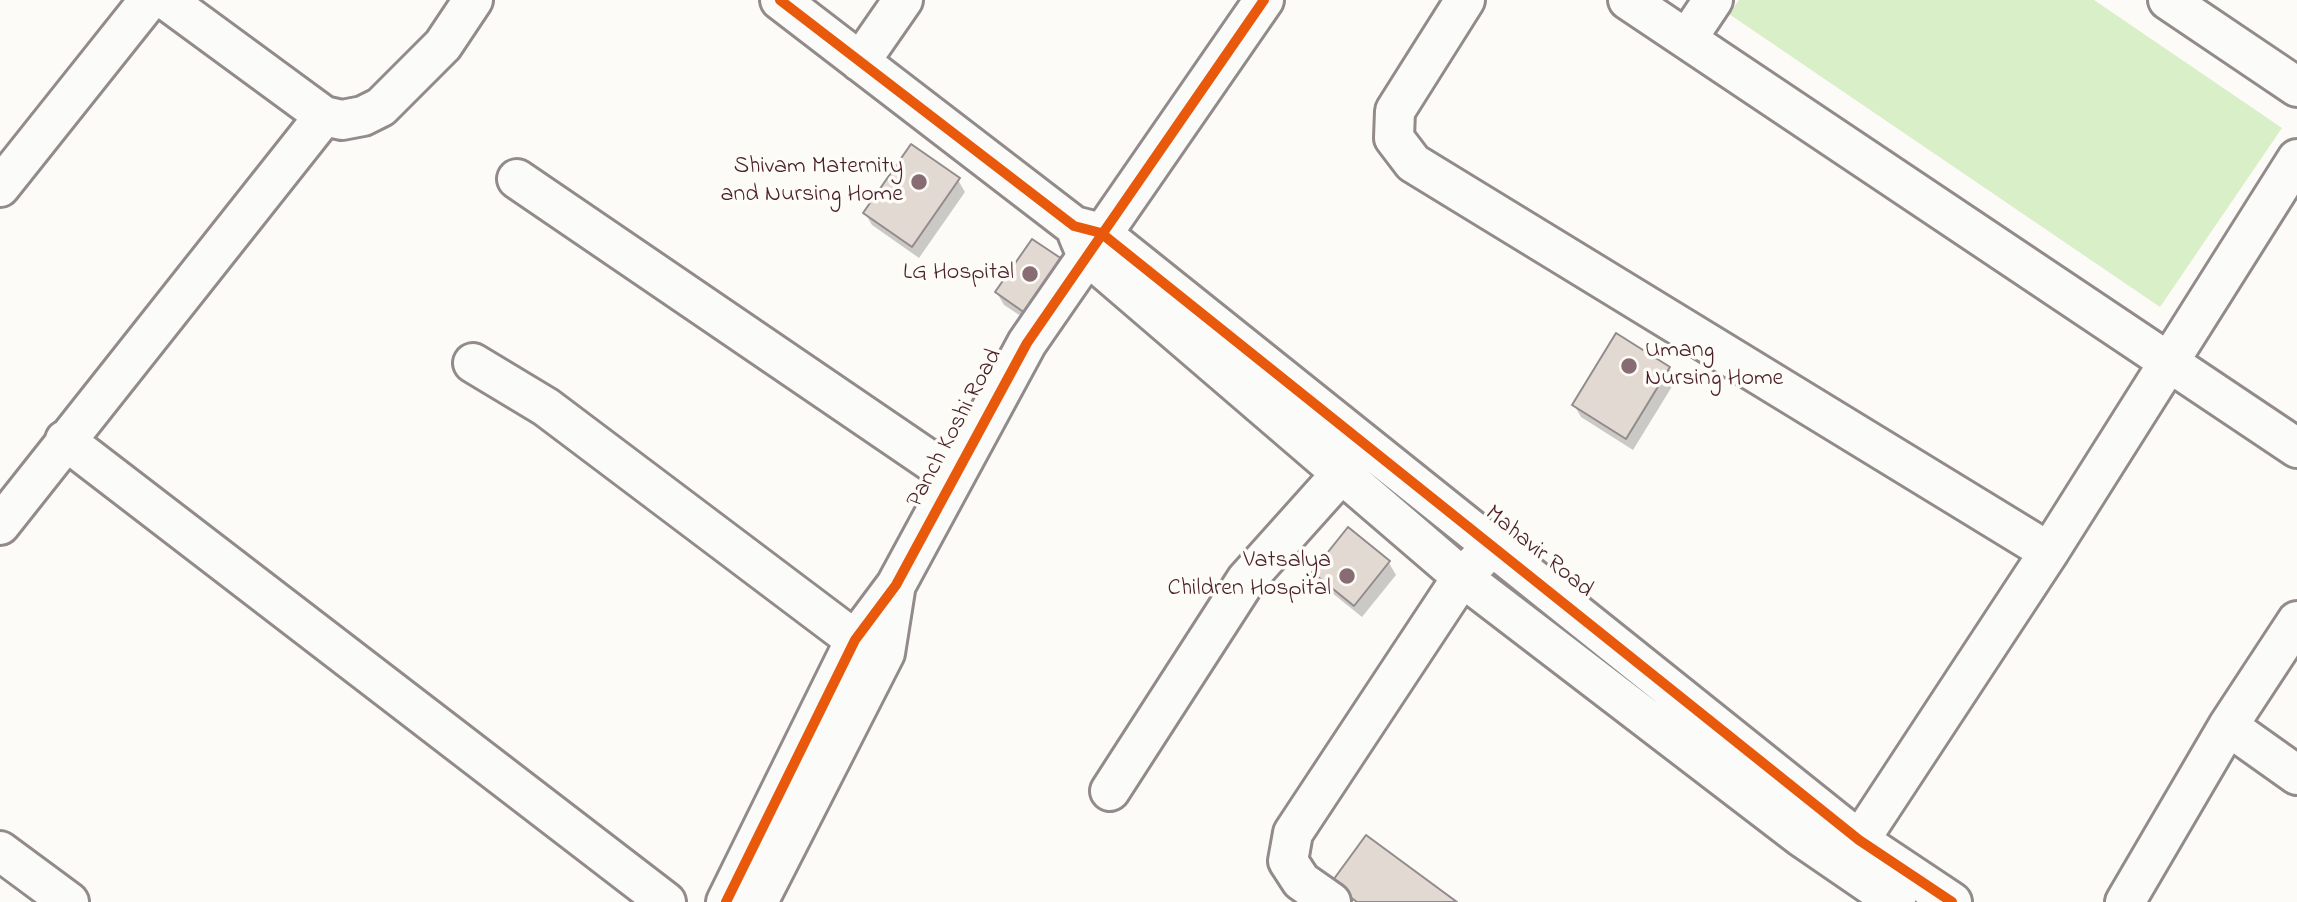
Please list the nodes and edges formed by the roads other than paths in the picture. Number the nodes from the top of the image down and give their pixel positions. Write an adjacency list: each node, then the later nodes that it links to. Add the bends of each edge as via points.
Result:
1 (149, 0): 16 (street)
2 (166, 0): 14 (street)
3 (473, 0): 14 (street, via 443,45 381,107 342,120)
4 (780, 0): 12 (street)
5 (903, 0): 12 (street)
6 (1264, 0): 18 (street, Panch Koshi Road)
7 (1465, 0): 27 (street, via 1395,111 1394,138 1413,163)
8 (1628, 0): 11 (street)
9 (1713, 0): 11 (street)
10 (2168, 0): 13 (street)
11 (1687, 39): 19 (street)
12 (859, 62): 18 (street)
13 (2297, 87)
14 (324, 116): 21 (street)
15 (2297, 159): 19 (street)
16 (7, 166)
17 (517, 179): 24 (street)
18 (1087, 238): 23 (street); 24 (street, Panch Koshi Road); 26 (street, Mahavir Road)
19 (2169, 362): 22 (street); 27 (street)
20 (472, 363): 31 (street, via 546,407)
21 (65, 440): 25 (street); 38 (street)
22 (2297, 448)
23 (1341, 474): 28 (street); 34 (street, via 1246,580)
24 (954, 477): 29 (street, Panch Koshi Road)
25 (0, 525)
26 (1494, 545): 28 (street); 36 (street, Mahavir Road)
27 (2049, 552): 36 (street)
28 (1462, 577): 36 (street, via 1800,836); 41 (street, via 1293,833 1288,861 1301,881)
29 (896, 585): 31 (street, Panch Koshi Road); 40 (street, Panch Koshi Road, via 885,653)
30 (2297, 621): 32 (street)
31 (855, 640): 39 (street, Panch Koshi Road)
32 (2228, 726): 33 (street); 44 (street)
33 (2297, 775)
34 (1110, 791)
35 (0, 851): 37 (street)
36 (1851, 853): 42 (street); 43 (street, Mahavir Road)
37 (69, 902)
38 (666, 902)
39 (726, 902)
40 (758, 902)
41 (1331, 902)
42 (1896, 902)
43 (1952, 902)
44 (2125, 902)

